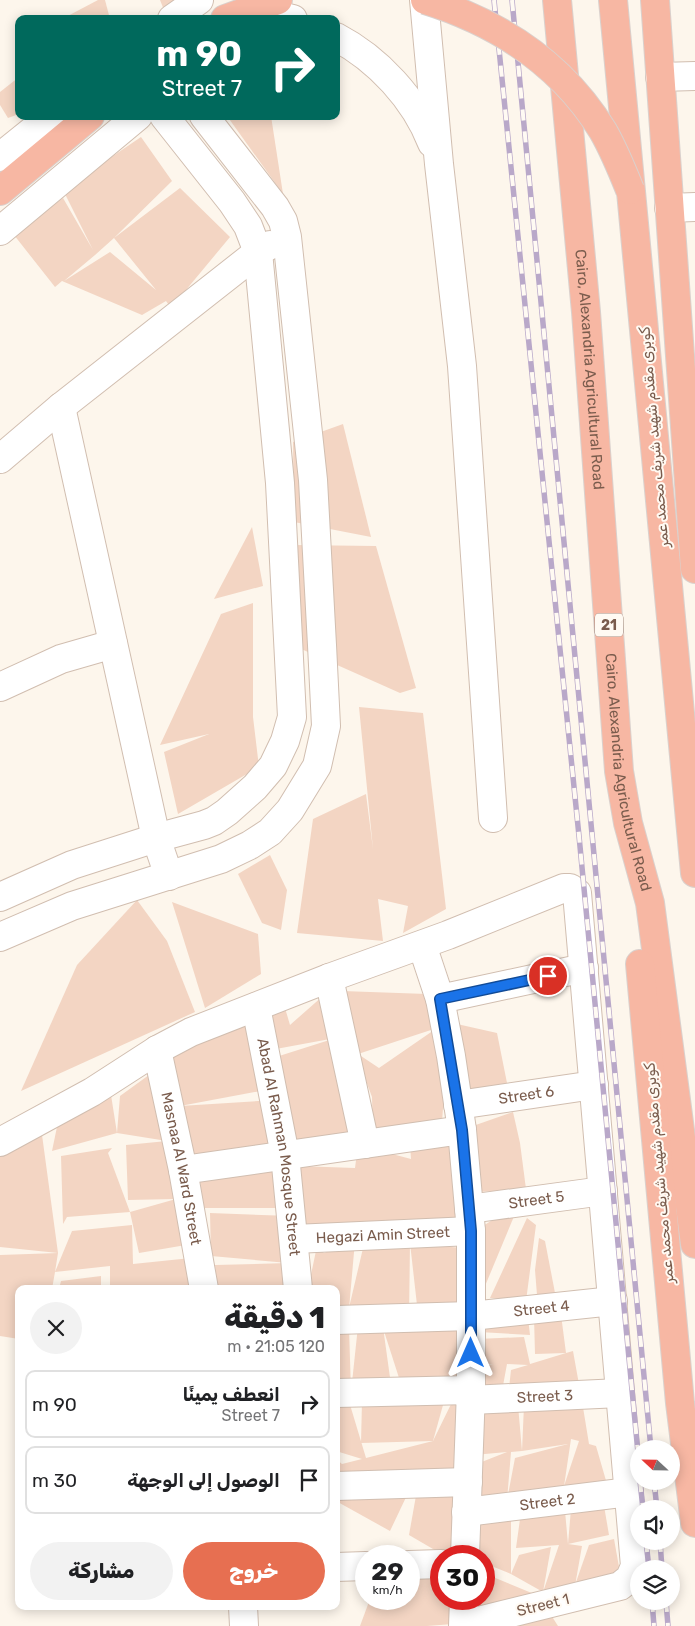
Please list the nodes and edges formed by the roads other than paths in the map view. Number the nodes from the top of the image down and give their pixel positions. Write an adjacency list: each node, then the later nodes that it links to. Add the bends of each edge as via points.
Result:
1 (198, 0): 7 (street)
2 (425, 0): 18 (street); 19 (highway, bridge, via 482,21 511,37 562,79 602,130)
3 (557, 0): 31 (highway, Cairo, Alexandria Agricultural Road / 21, via 586,312 619,771)
4 (613, 0): 19 (highway, كوبرى مقدم شهيد شريف محمد عمر)
5 (654, 0): 11 (highway)
6 (280, 10): 8 (highway)
7 (177, 15)
8 (249, 15)
9 (340, 40): 18 (street, via 367,57 404,94 430,139)
10 (695, 76): 11 (street)
11 (660, 77): 21 (highway)
12 (46, 120): 17 (street)
13 (85, 120): 20 (highway)
14 (133, 120): 22 (street)
15 (167, 120): 24 (street, via 232,202 248,226)
16 (207, 120): 23 (street, via 276,208)
17 (0, 157)
18 (439, 164): 30 (street, via 462,366)
19 (630, 190): 33 (highway, كوبرى مقدم شهيد شريف محمد عمر)
20 (0, 191)
21 (682, 208): 27 (highway)
22 (0, 231)
23 (288, 237): 24 (street); 34 (street, via 313,480 326,726 317,766 290,810 270,832 221,859)
24 (258, 252): 25 (street); 32 (street, via 280,483 292,717 273,766 227,812 204,825)
25 (61, 407): 26 (street); 28 (street)
26 (0, 459)
27 (695, 569)
28 (113, 644): 29 (street, via 61,659); 32 (street)
29 (0, 687)
30 (493, 818)
31 (628, 823): 52 (highway, Cairo, Alexandria Agricultural Road / 21, via 650,903); 65 (highway, كوبرى مقدم شهيد شريف محمد عمر, via 680,1404)
32 (156, 838): 34 (street); 35 (street, via 72,865)
33 (695, 873)
34 (169, 876): 36 (street, via 72,906)
35 (0, 897)
36 (0, 937)
37 (422, 945): 38 (street, via 570,888 578,896); 39 (street); 40 (street)
38 (584, 968): 40 (street); 43 (street)
39 (329, 978): 41 (street); 46 (street)
40 (440, 999): 44 (street)
41 (256, 1006): 42 (street, via 191,1032); 47 (street, Abad Al Rahman Mosque Street)
42 (157, 1050): 45 (street, via 92,1092); 48 (street, Masnaa Al Ward Street)
43 (594, 1085): 44 (street, Street 6); 49 (street)
44 (460, 1118): 46 (street, Street 6); 50 (street)
45 (0, 1142)
46 (366, 1144): 47 (street, Street 6)
47 (285, 1155): 48 (street, Street 6); 51 (street, Abad Al Rahman Mosque Street)
48 (183, 1170): 53 (street, Masnaa Al Ward Street)
49 (603, 1191): 50 (street, Street 5); 55 (street)
50 (470, 1220): 51 (street, Hegazi Amin Street); 56 (street)
51 (294, 1239): 54 (street, Abad Al Rahman Mosque Street)
52 (695, 1244)
53 (203, 1285)
54 (298, 1285)
55 (613, 1301): 56 (street, Street 4); 59 (street)
56 (471, 1316): 57 (street, Street 4); 60 (street)
57 (340, 1320)
58 (340, 1392): 60 (street, Street 3)
59 (620, 1393): 60 (street, Street 3); 63 (street)
60 (471, 1395): 61 (street)
61 (468, 1482): 62 (street); 64 (street)
62 (340, 1486)
63 (629, 1492): 64 (street, Street 2); 72 (street, Street 1, via 635,1566 630,1578 620,1586)
64 (466, 1512): 66 (street)
65 (695, 1523)
66 (465, 1545)
67 (355, 1566): 68 (street)
68 (340, 1567)
69 (243, 1610): 71 (street)
70 (464, 1610): 72 (street)
71 (244, 1626)
72 (465, 1626)

